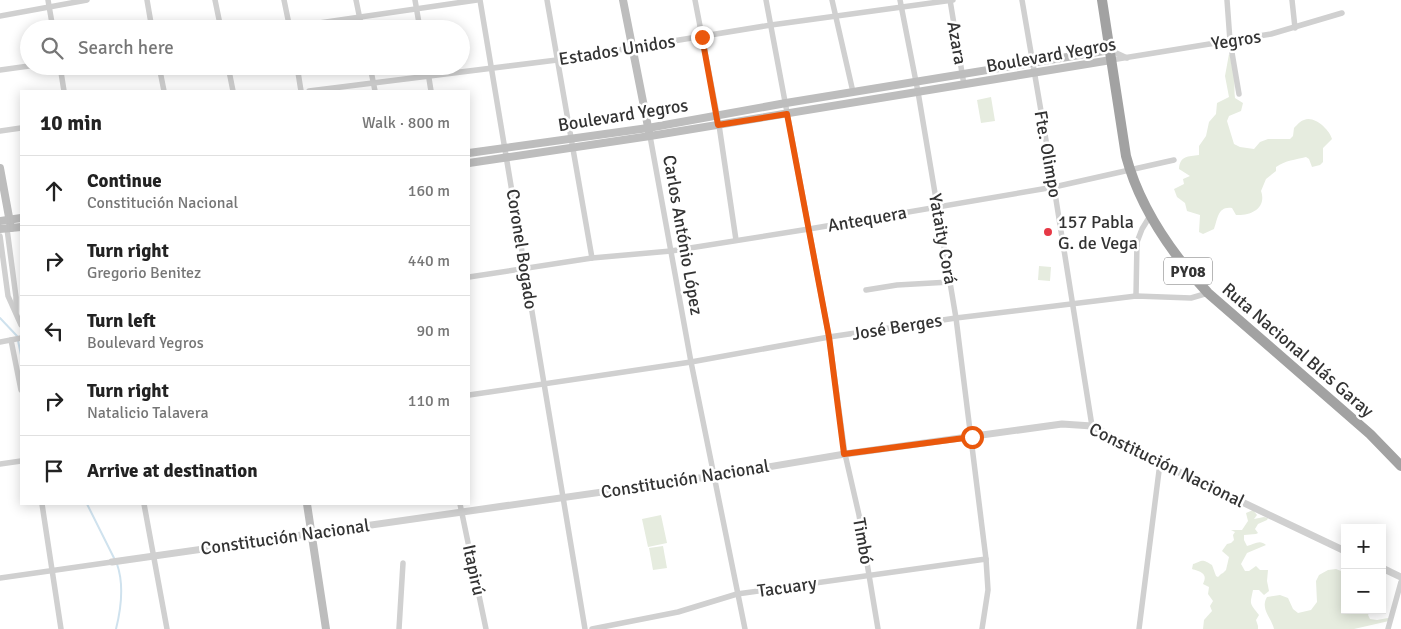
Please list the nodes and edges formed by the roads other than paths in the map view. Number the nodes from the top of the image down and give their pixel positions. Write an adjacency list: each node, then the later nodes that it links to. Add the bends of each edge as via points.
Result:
1 (87, 0): 19 (street)
2 (147, 0): 27 (street)
3 (215, 0): 28 (street)
4 (284, 0): 29 (street)
5 (356, 0): 25 (street)
6 (415, 0): 21 (street)
7 (479, 0): 21 (street); 43 (street, Coronel Bogado)
8 (546, 0): 40 (street)
9 (623, 0): 37 (main road, Carlos António López)
10 (695, 0): 35 (street)
11 (766, 0): 33 (street, Timbó)
12 (832, 0): 24 (street)
13 (900, 0): 20 (street, Yataity Corá)
14 (951, 0): 20 (street, Estados Unidos); 53 (street, Azara)
15 (1022, 0): 41 (street, Fte. Olimpo)
16 (1102, 0): 38 (highway, Ruta Nacional Blás Garay / PY08)
17 (1227, 0): 36 (street)
18 (1292, 0): 34 (street)
19 (49, 3): 23 (street); 26 (street)
20 (902, 7): 24 (street, Estados Unidos); 55 (street, Yataity Corá)
21 (416, 9): 25 (street); 32 (street)
22 (1342, 13): 34 (street, Yegros)
23 (0, 16)
24 (835, 16): 33 (street, Estados Unidos); 64 (street)
25 (360, 17): 30 (street); 31 (street)
26 (52, 20)
27 (150, 20)
28 (219, 20)
29 (288, 20)
30 (341, 20)
31 (360, 20)
32 (418, 20)
33 (771, 25): 35 (street, Estados Unidos); 67 (street, Timbó)
34 (1295, 28): 36 (street, Yegros)
35 (702, 37): 37 (street, Estados Unidos); 69 (street)
36 (1230, 41): 39 (street, Yegros); 66 (street)
37 (632, 47): 40 (street, Estados Unidos); 72 (main road, Carlos António López)
38 (1111, 55): 39 (street, Boulevard Yegros); 39 (street, Boulevard Yegros); 41 (main road, Boulevard Yegros); 46 (main road, Boulevard Yegros); 83 (highway, Ruta Nacional Blás Garay / PY08)
39 (1127, 58)
40 (557, 60): 43 (street, Estados Unidos); 75 (street)
41 (1034, 63): 46 (street, Fte. Olimpo); 53 (main road, Boulevard Yegros)
42 (20, 67): 44 (street)
43 (491, 68): 45 (street, Estados Unidos); 76 (street, Coronel Bogado)
44 (0, 70)
45 (470, 70)
46 (1035, 74): 56 (main road, Boulevard Yegros); 84 (street, Fte. Olimpo)
47 (61, 75): 57 (street)
48 (161, 75): 58 (street)
49 (230, 75): 59 (street)
50 (298, 75): 60 (street)
51 (372, 75): 54 (street)
52 (428, 75): 54 (street, Estados Unidos); 63 (street)
53 (962, 75): 55 (main road, Boulevard Yegros); 56 (street, Azara)
54 (373, 82): 61 (street, Estados Unidos); 62 (street)
55 (916, 82): 64 (main road, Boulevard Yegros); 65 (street, Yataity Corá)
56 (964, 85): 65 (main road, Boulevard Yegros)
57 (64, 90)
58 (164, 90)
59 (233, 90)
60 (301, 90)
61 (316, 90)
62 (375, 90)
63 (431, 90)
64 (853, 92): 67 (main road, Boulevard Yegros)
65 (918, 92): 68 (main road, Boulevard Yegros); 85 (street, Yataity Corá)
66 (1239, 94)
67 (786, 103): 68 (street, Timbó); 69 (main road, Boulevard Yegros)
68 (787, 114): 70 (main road, Boulevard Yegros); 91 (street, Timbó)
69 (717, 116): 70 (street); 72 (main road, Boulevard Yegros)
70 (718, 125): 74 (main road, Boulevard Yegros); 93 (street)
71 (20, 128): 73 (street)
72 (648, 128): 74 (main road, Carlos António López); 75 (main road, Boulevard Yegros)
73 (0, 131)
74 (650, 136): 77 (main road, Boulevard Yegros); 94 (street, Carlos António López)
75 (571, 139): 76 (main road, Boulevard Yegros); 77 (street)
76 (505, 148): 78 (main road, Boulevard Yegros); 79 (street, Coronel Bogado)
77 (572, 148): 79 (main road, Boulevard Yegros); 95 (street)
78 (470, 153)
79 (507, 157): 81 (main road, Boulevard Yegros); 96 (street, Coronel Bogado)
80 (1174, 160): 83 (street, Antequera)
81 (470, 163)
82 (0, 168): 89 (main road)
83 (1130, 170): 84 (street, Antequera); 86 (highway, Ruta Nacional Blás Garay / PY08)
84 (1054, 187): 85 (street, Antequera); 102 (street, Fte. Olimpo)
85 (938, 207): 91 (street, Antequera); 98 (street, Yataity Corá)
86 (1150, 216): 100 (highway, Ruta Nacional Blás Garay / PY08, via 1186,270); 101 (street, via 1137,242)
87 (20, 219): 89 (main road)
88 (0, 221): 89 (main road)
89 (7, 226): 90 (main road); 103 (street)
90 (20, 227)
91 (809, 229): 93 (street, Antequera); 106 (street, Timbó)
92 (0, 236): 103 (street, via 8,296)
93 (736, 240): 94 (street, Antequera)
94 (671, 251): 95 (street, Antequera); 110 (street, Carlos António López)
95 (592, 258): 96 (street, Antequera)
96 (525, 269): 97 (street, Antequera); 111 (street, Coronel Bogado)
97 (470, 277)
98 (950, 282): 99 (street); 104 (street, Yataity Corá)
99 (866, 290)
100 (1208, 293): 101 (street, José Berges, via 1191,298); 120 (highway, Ruta Nacional Blás Garay / PY08, via 1370,434)
101 (1136, 296): 102 (street, José Berges)
102 (1072, 303): 104 (street, José Berges); 114 (street, Fte. Olimpo)
103 (16, 312): 105 (street)
104 (956, 318): 106 (street, José Berges); 115 (street, Yataity Corá)
105 (20, 322)
106 (829, 337): 110 (street, José Berges); 116 (street, Timbó)
107 (20, 338): 108 (street)
108 (11, 340): 109 (street); 112 (street)
109 (0, 342)
110 (691, 362): 111 (street, José Berges); 121 (street, Carlos António López)
111 (544, 384): 113 (street, José Berges); 122 (street, Coronel Bogado)
112 (20, 385)
113 (470, 395)
114 (1092, 426): 115 (street, Constitución Nacional, via 1062,424); 118 (street, Constitución Nacional)
115 (972, 437): 116 (street, Constitución Nacional); 131 (street, Yataity Corá)
116 (844, 454): 121 (street, Constitución Nacional); 136 (street, Timbó)
117 (20, 461): 119 (street)
118 (1160, 463): 129 (street, Constitución Nacional); 151 (street)
119 (0, 464)
120 (1401, 466)
121 (714, 476): 122 (street, Constitución Nacional); 140 (street, Carlos António López)
122 (563, 497): 127 (street, Constitución Nacional); 146 (street, Coronel Bogado)
123 (42, 505): 135 (street)
124 (144, 505): 130 (street)
125 (308, 505): 128 (main road)
126 (460, 505): 127 (street, Itapirú)
127 (461, 512): 128 (street, Constitución Nacional); 145 (street, Itapirú)
128 (312, 533): 130 (street, Constitución Nacional); 143 (main road)
129 (1341, 549)
130 (154, 556): 132 (street, Constitución Nacional); 142 (street)
131 (986, 559): 136 (street, Tacuary); 150 (street, Yataity Corá, via 988,590)
132 (115, 561): 135 (street, Constitución Nacional)
133 (403, 563): 144 (street)
134 (1384, 569): 138 (street)
135 (52, 570): 137 (street, Constitución Nacional); 141 (street)
136 (869, 576): 140 (street, Tacuary); 149 (street, Timbó)
137 (0, 578)
138 (1401, 578)
139 (1401, 582): 152 (street)
140 (738, 594): 147 (street, Tacuary, via 678,612); 148 (street, Carlos António López)
141 (61, 629)
142 (167, 629)
143 (326, 629)
144 (399, 629)
145 (486, 629)
146 (584, 629)
147 (592, 629)
148 (744, 629)
149 (878, 629)
150 (982, 629)
151 (1139, 629)
152 (1388, 629)

